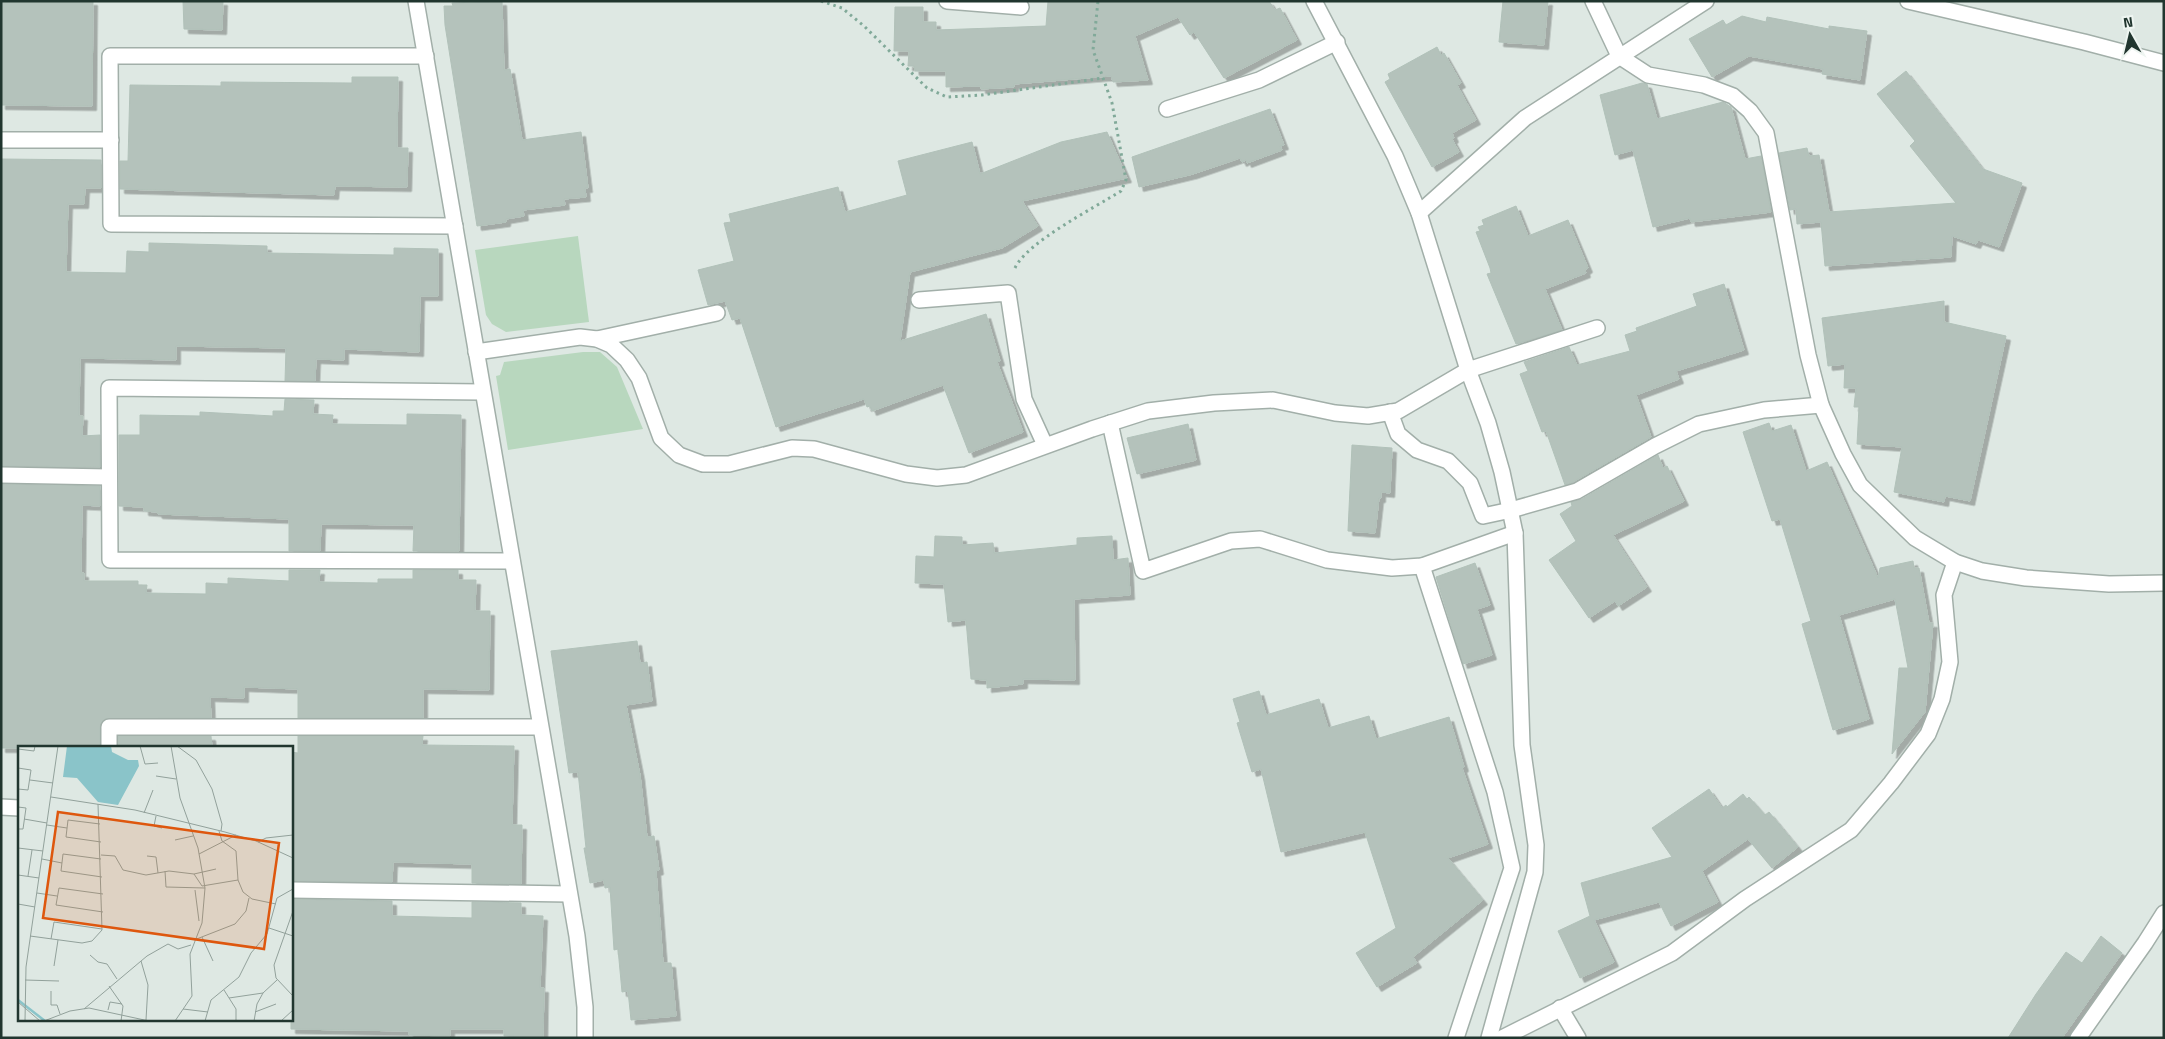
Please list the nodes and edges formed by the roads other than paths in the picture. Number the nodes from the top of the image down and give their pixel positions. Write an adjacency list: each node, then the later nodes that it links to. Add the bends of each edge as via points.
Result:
1 (416, 1): 10 (street)
2 (947, 1): 7 (street)
3 (1314, 1): 9 (street)
4 (1593, 1): 11 (street)
5 (1706, 1): 11 (street)
6 (1908, 1): 8 (street)
7 (1021, 7)
8 (1974, 8): 12 (street)
9 (1336, 42): 13 (street, via 1259,80); 16 (street, via 1395,156)
10 (426, 56): 15 (street, via 110,56); 17 (street)
11 (1619, 56): 16 (street, via 1525,118); 25 (street, via 1648,75 1704,85 1733,96 1750,111 1766,134 1808,355)
12 (2164, 63)
13 (1167, 109)
14 (1, 140): 15 (street)
15 (111, 140): 17 (street, via 111,224)
16 (1418, 214): 23 (street)
17 (455, 226): 22 (street)
18 (919, 300): 28 (street, via 1008,293 1024,399)
19 (717, 313): 21 (street)
20 (1597, 328): 23 (street)
21 (596, 339): 22 (street, via 580,337); 28 (street, via 611,346 635,372 661,438 679,455 703,464 729,464 792,448 814,449 906,474 937,478 966,475)
22 (476, 352): 24 (street)
23 (1468, 370): 26 (street, via 1398,411); 31 (street, via 1488,423)
24 (482, 392): 30 (street, via 109,388); 33 (street)
25 (1821, 405): 31 (street, via 1764,410 1700,424 1654,446 1577,491); 34 (street, via 1860,485 1915,538)
26 (1390, 412): 27 (street, via 1368,416 1335,413 1272,400 1148,411); 31 (street, via 1398,434 1417,450 1448,461 1470,483 1483,516)
27 (1110, 423): 28 (street); 35 (street, via 1143,571 1231,541 1260,539 1327,560 1392,568)
28 (1045, 446)
29 (1, 475): 30 (street)
30 (109, 477): 33 (street, via 110,560)
31 (1511, 510): 32 (street)
32 (1515, 533): 35 (street); 47 (street, via 1522,745 1536,845 1533,880)
33 (512, 561): 37 (street)
34 (1955, 562): 36 (street, via 1982,571 2026,578 2109,584); 44 (street, via 1944,594 1950,662 1942,699 1928,734 1850,830 1745,899 1672,953)
35 (1422, 566): 46 (street, via 1495,792 1512,868)
36 (2164, 583)
37 (540, 727): 38 (street, via 109,727); 42 (street)
38 (109, 746)
39 (1, 808): 40 (street)
40 (18, 808)
41 (292, 890): 42 (street)
42 (569, 894): 45 (street, via 585,1007)
43 (2164, 913): 50 (street)
44 (1560, 1008): 48 (street); 49 (street)
45 (585, 1038)
46 (1456, 1038)
47 (1489, 1038)
48 (1502, 1038)
49 (1578, 1038)
50 (2078, 1038)

